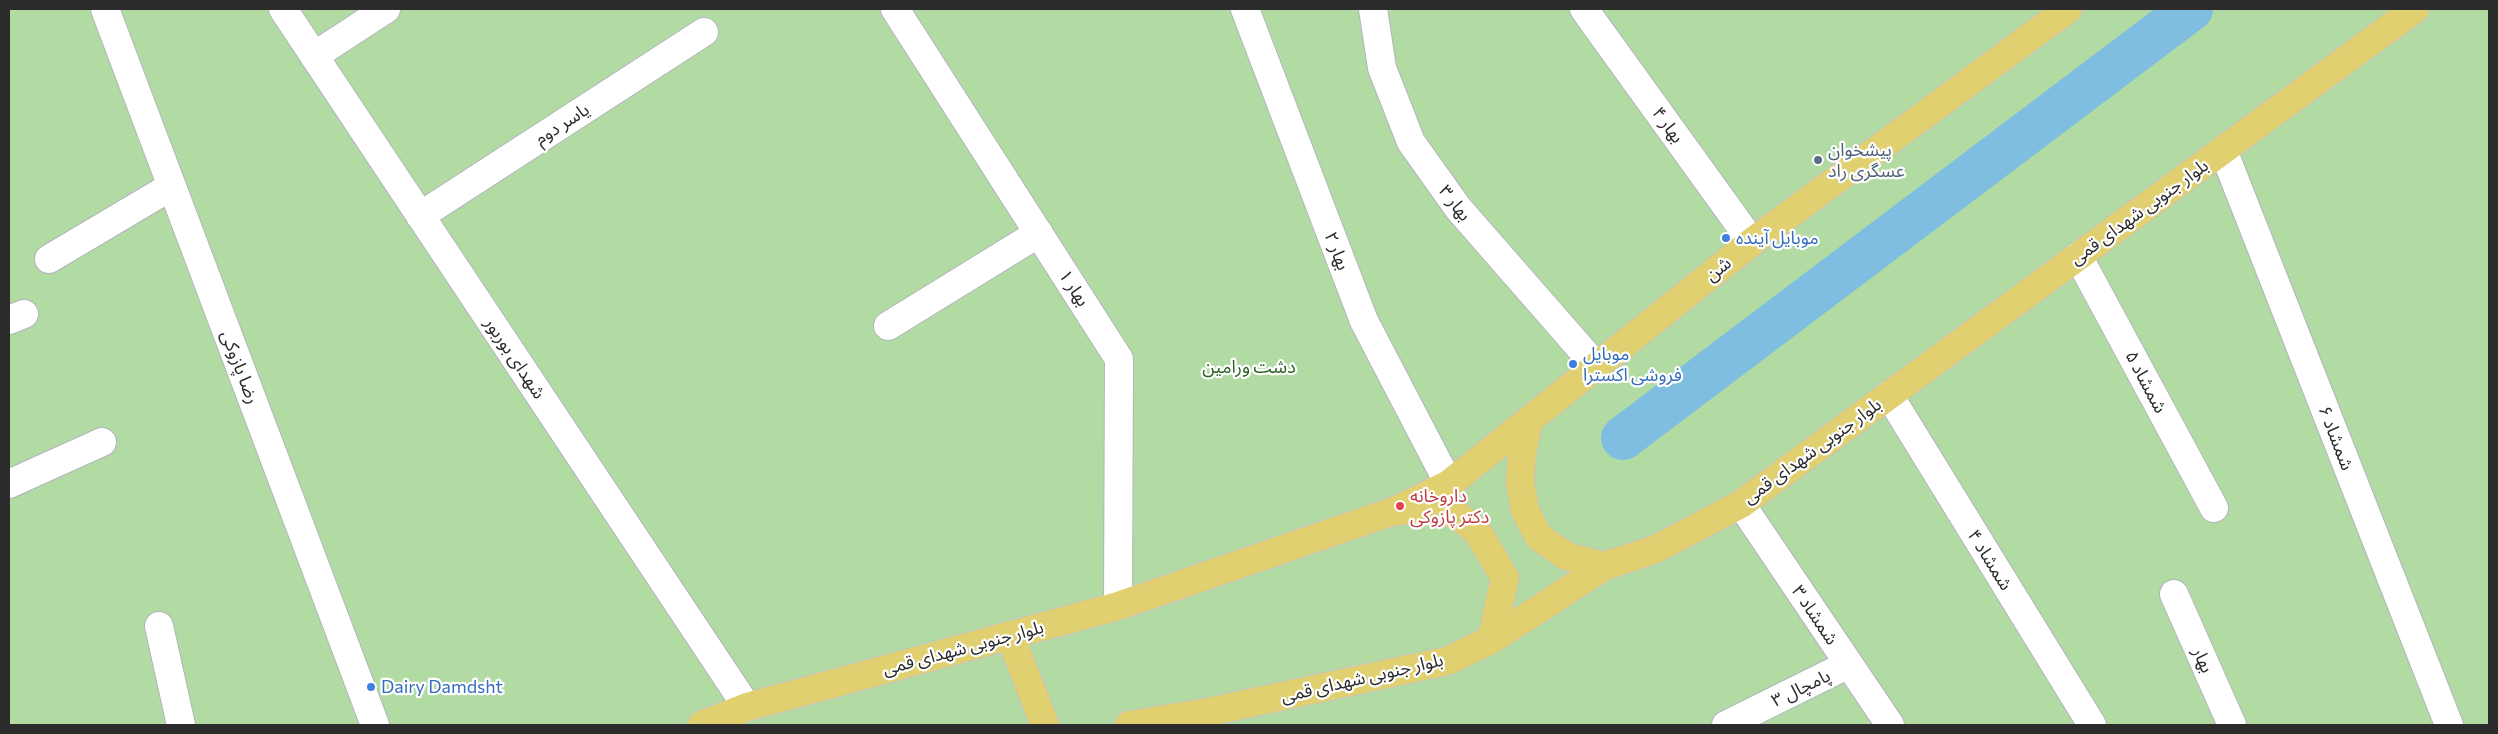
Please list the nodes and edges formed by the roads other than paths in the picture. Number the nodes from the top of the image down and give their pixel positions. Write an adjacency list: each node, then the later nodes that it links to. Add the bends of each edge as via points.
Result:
1 (105, 9): 13 (street, رضا پازوکی)
2 (283, 9): 11 (street, شهدای بوربور)
3 (386, 9): 11 (street)
4 (895, 9): 15 (street, بهار ۱)
5 (1245, 9): 25 (street, بهار ۲, via 1364,321)
6 (1372, 9): 20 (street, بهار ۳, via 1382,68 1411,142 1458,208)
7 (1584, 9): 16 (street, بهار ۴)
8 (2415, 9): 12 (main road, بلوار جنوبی شهدای قمی)
9 (2054, 13): 16 (main road, شن)
10 (704, 32): 14 (street, یاسر دوم)
11 (314, 56): 14 (street, شهدای بوربور)
12 (2223, 150): 17 (main road, بلوار جنوبی شهدای قمی); 46 (street, شمشاد ۶)
13 (172, 186): 18 (street); 38 (street, رضا پازوکی)
14 (420, 216): 36 (street, شهدای بوربور)
15 (1039, 233): 19 (street); 31 (street, بهار ۱, via 1119,359)
16 (1752, 242): 20 (main road, شن)
17 (2078, 256): 21 (main road, بلوار جنوبی شهدای قمی); 27 (street, شمشاد ۵)
18 (48, 259)
19 (888, 326)
20 (1596, 366): 22 (main road, شن)
21 (1888, 395): 26 (main road, بلوار جنوبی شهدای قمی); 44 (street, شمشاد ۴)
22 (1529, 421): 25 (main road, شن); 29 (main road, via 1520,482 1525,510 1539,537 1566,556)
23 (102, 442): 24 (street)
24 (9, 484)
25 (1449, 484): 28 (main road, شن)
26 (1740, 504): 29 (main road, بلوار جنوبی شهدای قمی, via 1656,549); 35 (street, شمشاد ۳)
27 (2214, 508)
28 (1394, 511): 31 (main road, بلوار جنوبی شهدای قمی); 34 (main road, via 1429,509 1457,516 1477,530 1505,578)
29 (1604, 566): 34 (main road, بلوار جنوبی شهدای قمی)
30 (2174, 594): 45 (street, بهار)
31 (1118, 606): 33 (main road, بلوار جنوبی شهدای قمی)
32 (159, 626): 37 (street)
33 (1010, 636): 36 (main road, بلوار جنوبی شهدای قمی); 40 (main road)
34 (1491, 640): 41 (main road, بلوار جنوبی شهدای قمی, via 1447,661 1208,712)
35 (1849, 664): 42 (street, پامچال ۳); 43 (street, شمشاد ۳)
36 (747, 707): 39 (main road, بلوار جنوبی شهدای قمی)
37 (181, 725)
38 (375, 725)
39 (702, 725)
40 (1045, 725)
41 (1129, 725)
42 (1726, 725)
43 (1890, 725)
44 (2092, 725)
45 (2232, 725)
46 (2449, 725)

